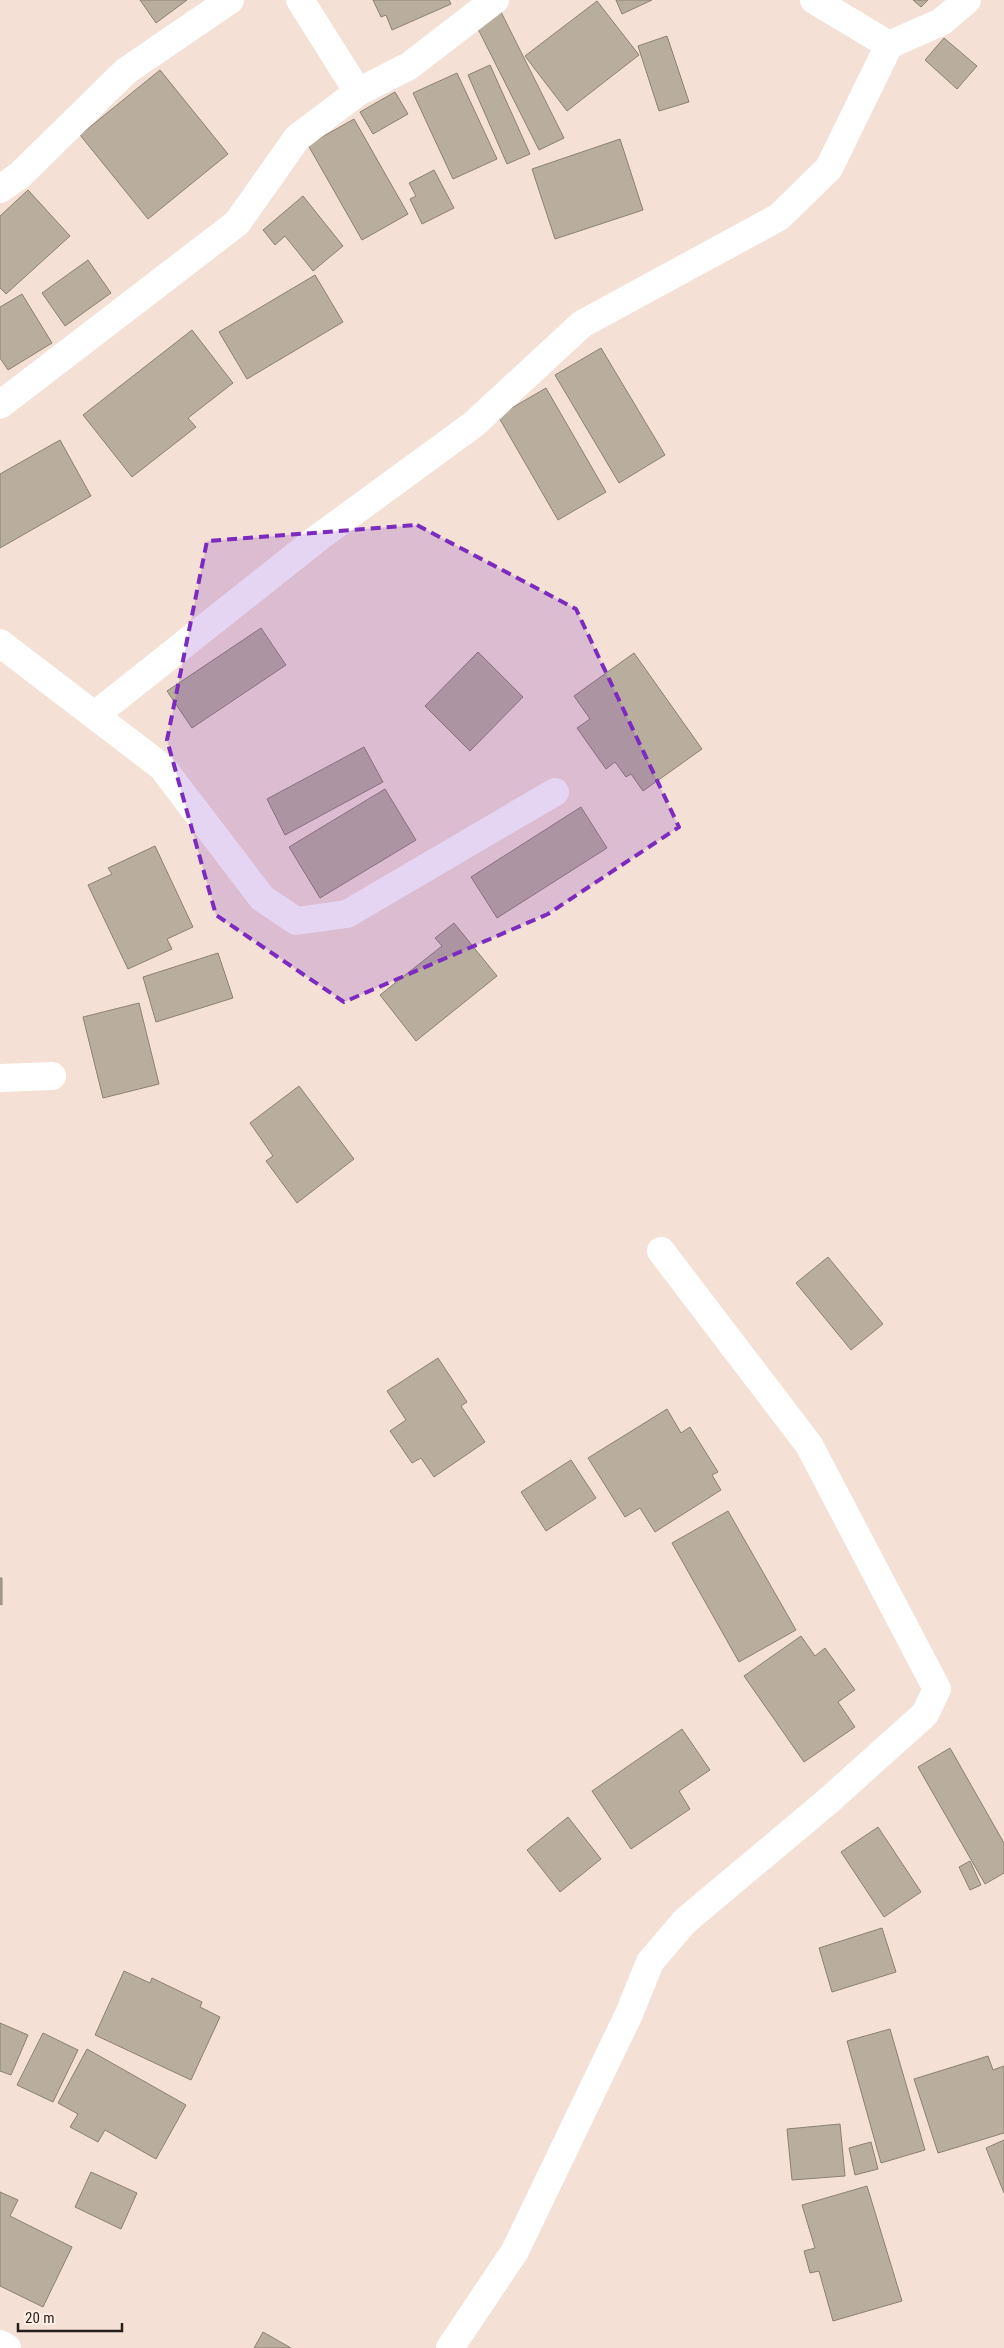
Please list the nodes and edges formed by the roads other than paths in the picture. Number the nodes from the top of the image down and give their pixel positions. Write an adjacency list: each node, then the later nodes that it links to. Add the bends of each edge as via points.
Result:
1 (230, 0): 8 (street, via 126,71 20,175)
2 (300, 0): 7 (street)
3 (495, 0): 7 (street, via 408,66)
4 (814, 0): 6 (street)
5 (967, 0): 6 (street, via 941,22)
6 (889, 45): 11 (street, via 829,168 779,217 582,324 474,424 318,538)
7 (358, 92): 9 (street, via 297,138 237,223)
8 (0, 189)
9 (0, 405)
10 (0, 643): 11 (street)
11 (94, 714): 12 (street, via 162,767 262,898 296,921 347,914)
12 (555, 792)
13 (52, 1076): 14 (street)
14 (0, 1078)
15 (661, 1251): 18 (street, via 809,1445 937,1689 925,1714 827,1802 685,1921 650,1962 629,2014 515,2251)
16 (0, 2344): 17 (street)
17 (7, 2348)
18 (450, 2348)

